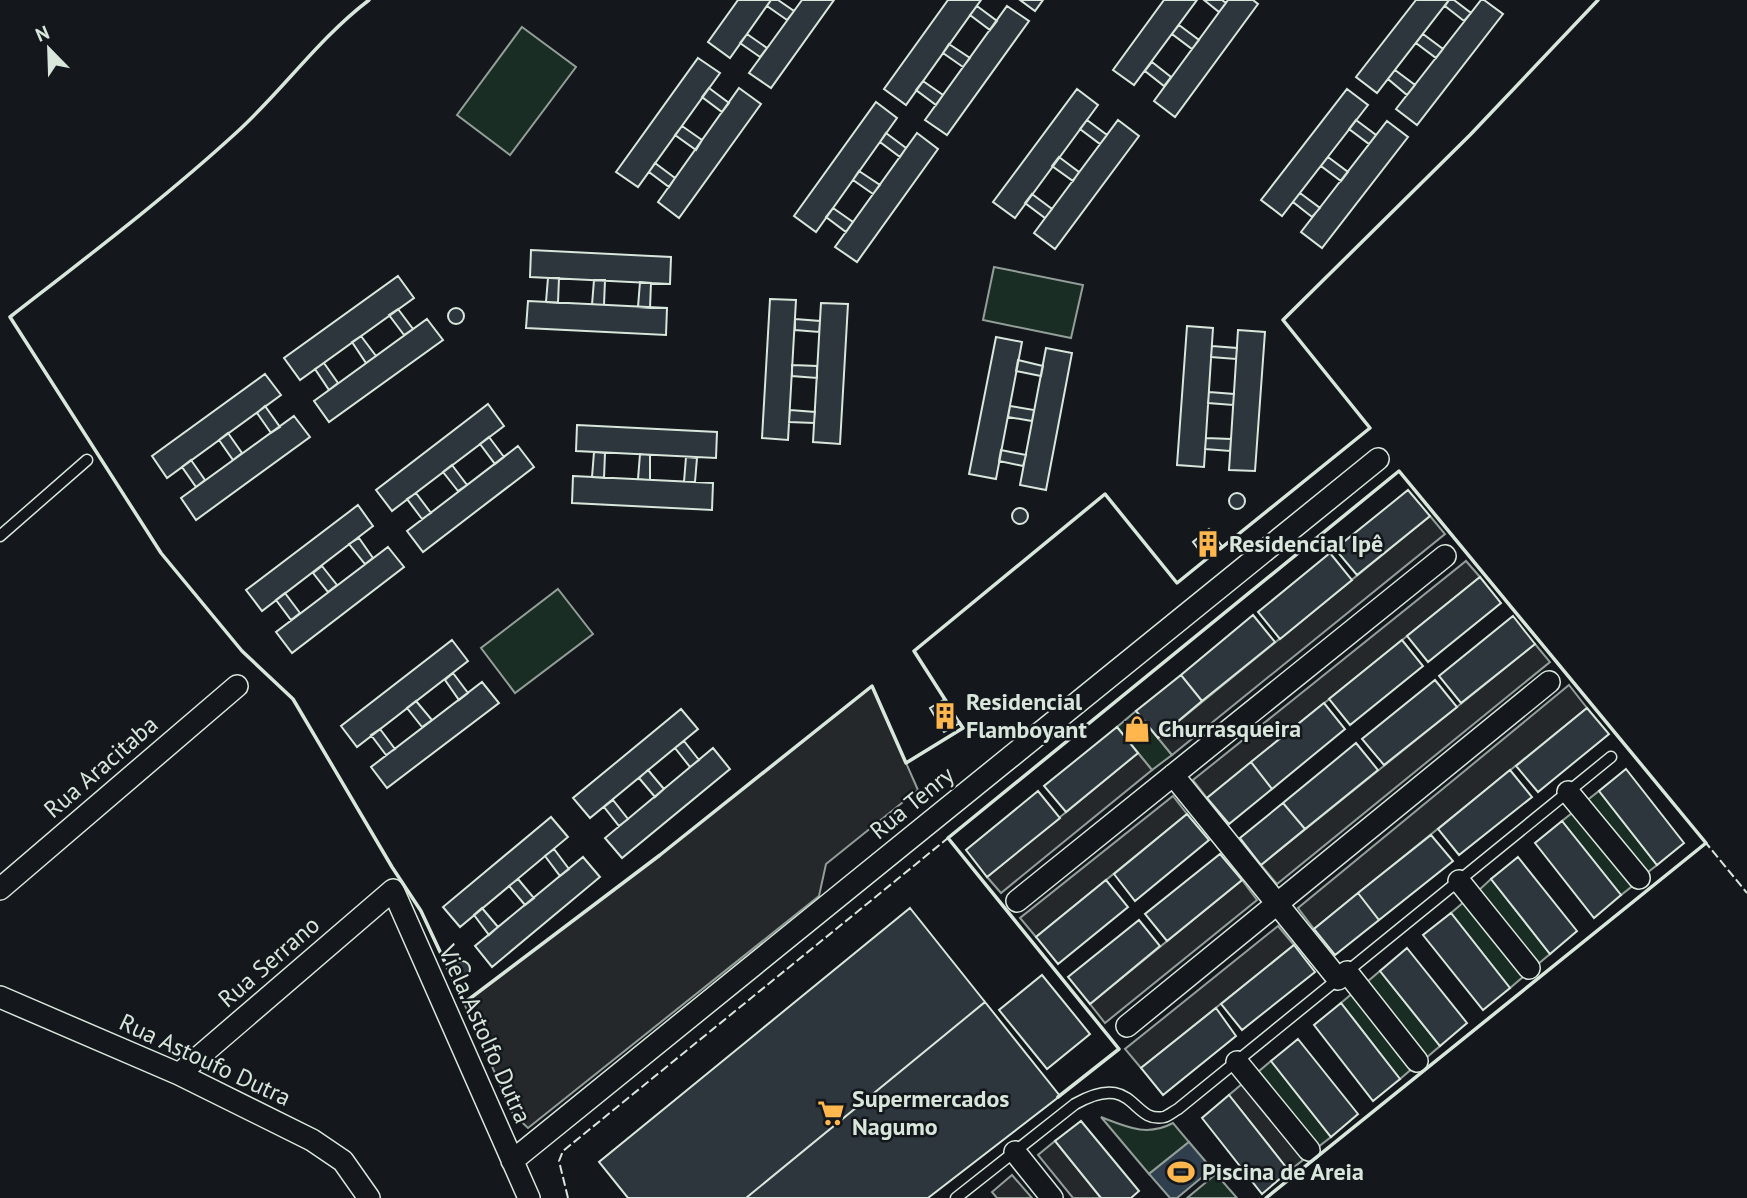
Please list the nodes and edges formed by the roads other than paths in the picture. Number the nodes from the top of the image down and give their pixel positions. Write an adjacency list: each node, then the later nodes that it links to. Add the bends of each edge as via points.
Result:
1 (1378, 459): 25 (street, Rua Tenry)
2 (87, 460): 3 (lane)
3 (0, 536)
4 (1445, 556): 8 (street)
5 (1549, 682): 15 (street)
6 (237, 686): 12 (street, Rua Aracitaba)
7 (1611, 757): 9 (lane)
8 (1173, 775): 14 (street); 15 (street)
9 (1568, 792): 10 (street); 11 (lane)
10 (1639, 878)
11 (1459, 881): 16 (street); 17 (lane)
12 (0, 889)
13 (393, 890): 22 (street, Rua Serrano); 25 (street, Viela Astolfo Dutra)
14 (1017, 901)
15 (1277, 904): 17 (street); 19 (street)
16 (1529, 968)
17 (1342, 976): 20 (street); 21 (lane)
18 (0, 997): 22 (street, Rua Astoufo Dutra)
19 (1127, 1026)
20 (1417, 1060)
21 (1237, 1062): 23 (street); 24 (lane, via 1163,1117 1146,1115 1124,1095 1090,1096)
22 (179, 1074): 26 (street, Rua Astoufo Dutra, via 312,1140 343,1161)
23 (1309, 1150)
24 (1015, 1152): 28 (lane); 29 (street)
25 (512, 1161): 27 (street, Viela Astolfo Dutra)
26 (369, 1198)
27 (529, 1198)
28 (956, 1198)
29 (1052, 1198)

